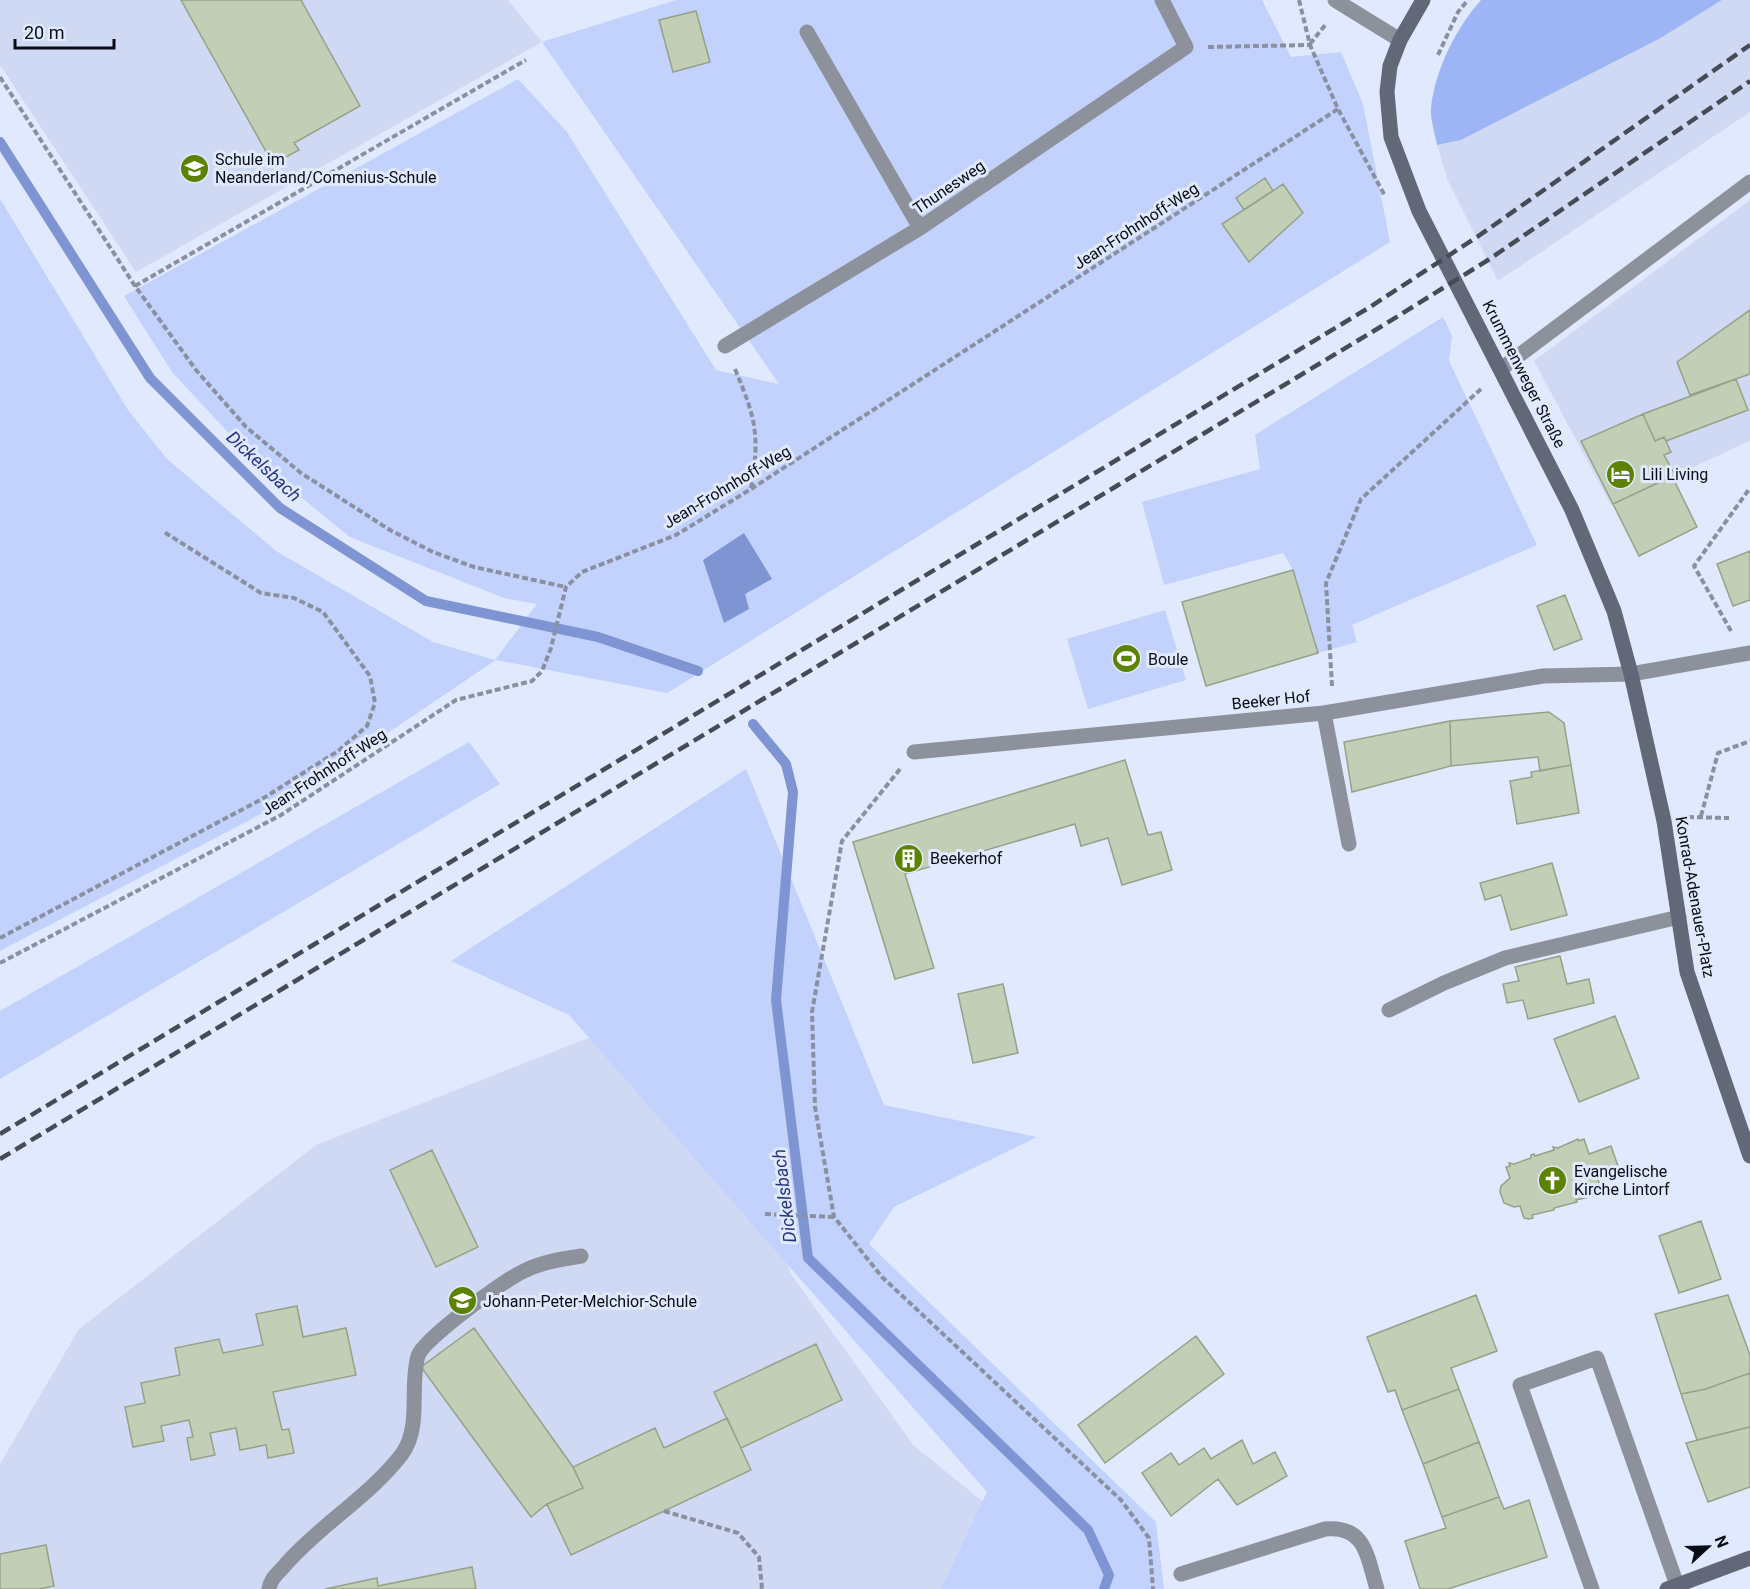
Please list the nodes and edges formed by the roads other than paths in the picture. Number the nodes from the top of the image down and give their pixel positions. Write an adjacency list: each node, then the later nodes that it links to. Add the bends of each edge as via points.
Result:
1 (1162, 0): 7 (street, Thunesweg, via 1186,47)
2 (1335, 0): 5 (street)
3 (1424, 0): 5 (main road, Krummenweger Straße)
4 (807, 32): 7 (street)
5 (1400, 40): 9 (main road, Krummenweger Straße, via 1390,66 1387,92 1391,137 1410,190)
6 (1750, 182): 9 (street)
7 (920, 228): 8 (street, Thunesweg)
8 (726, 346)
9 (1502, 369): 11 (main road, Krummenweger Straße, via 1572,510 1614,611)
10 (1747, 654): 11 (street, Beeker Hof)
11 (1631, 674): 12 (street, Beeker Hof, via 1543,676); 15 (main road, Konrad-Adenauer-Platz, via 1664,821)
12 (1329, 712): 13 (street, Beeker Hof); 14 (street)
13 (914, 752)
14 (1348, 844)
15 (1679, 917): 16 (street, via 1505,958); 17 (main road, Konrad-Adenauer-Platz, via 1688,972)
16 (1389, 1010)
17 (1750, 1156)
18 (581, 1256): 22 (street, via 524,1271 441,1330 418,1353 413,1380 414,1412 402,1454 365,1492 304,1543 271,1579)
19 (1750, 1558): 21 (main road)
20 (1181, 1574): 23 (street, via 1341,1527 1354,1532 1359,1540)
21 (1672, 1587): 24 (street, via 1597,1358 1520,1385)
22 (268, 1589)
23 (1377, 1589)
24 (1592, 1589)

